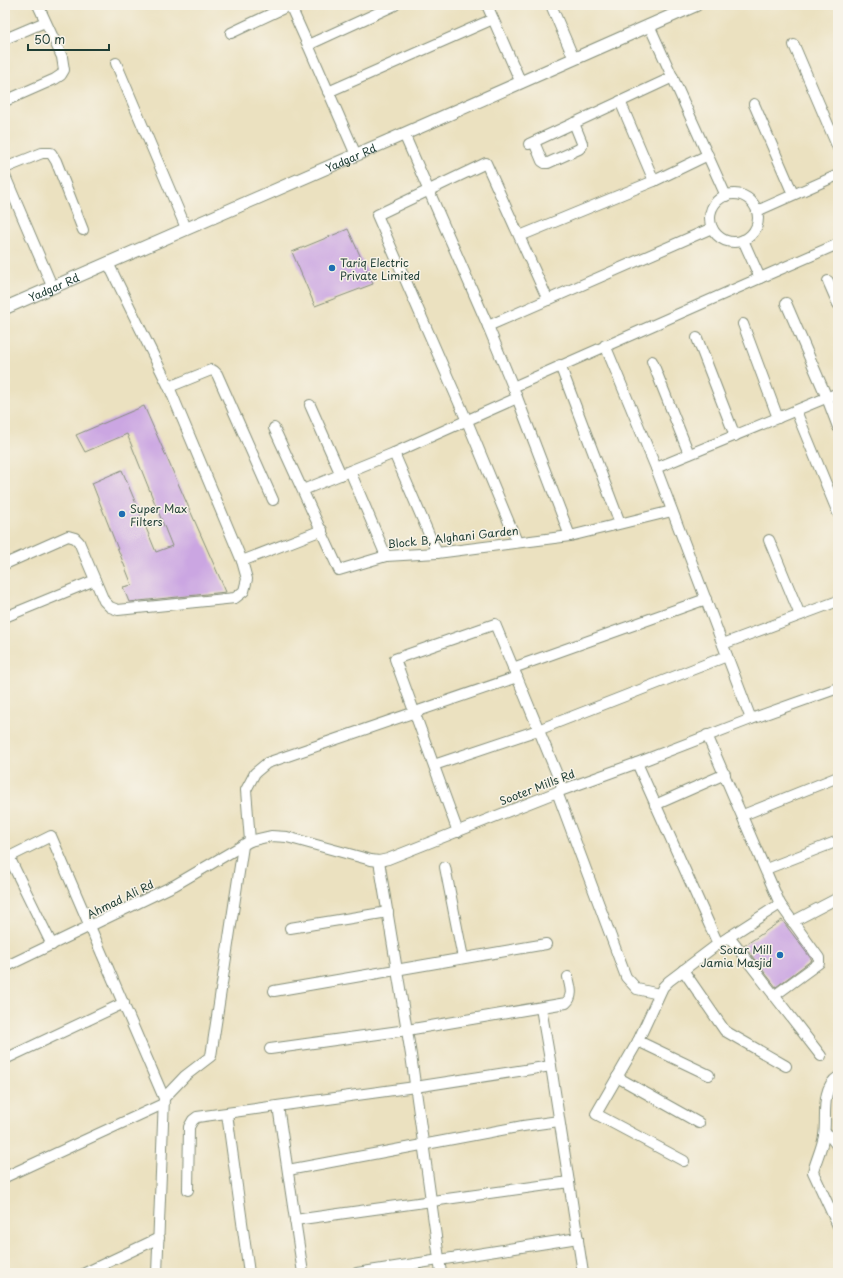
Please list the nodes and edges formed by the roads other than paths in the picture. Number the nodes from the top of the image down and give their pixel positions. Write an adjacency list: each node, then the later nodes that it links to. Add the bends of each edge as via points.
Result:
1 (38, 5): 8 (street)
2 (290, 5): 10 (street); 12 (street)
3 (395, 5): 12 (street)
4 (487, 5): 7 (street)
5 (551, 5): 14 (street)
6 (696, 5): 9 (street, Yadgar Rd)
7 (493, 19): 17 (street); 18 (street)
8 (45, 22): 11 (street); 19 (street, via 62,57 64,70 55,79)
9 (649, 26): 14 (street, Yadgar Rd); 16 (street)
10 (231, 33)
11 (5, 39)
12 (308, 44): 18 (street)
13 (794, 45): 24 (street)
14 (574, 60): 17 (street, Yadgar Rd)
15 (116, 63): 35 (street)
16 (673, 77): 20 (street); 26 (street)
17 (521, 83): 23 (street, Yadgar Rd)
18 (328, 92): 25 (street)
19 (5, 101)
20 (620, 101): 22 (street); 30 (street)
21 (754, 104): 32 (street)
22 (574, 123): 22 (street, via 582,146 548,163 542,161 532,143)
23 (404, 134): 25 (street, Yadgar Rd); 31 (street)
24 (838, 148)
25 (356, 155): 35 (street, Yadgar Rd)
26 (708, 155): 30 (street); 33 (street)
27 (5, 168): 37 (street, via 42,153 51,153)
28 (838, 175): 32 (street)
29 (5, 176): 44 (street)
30 (654, 181): 38 (street)
31 (428, 190): 38 (street, via 486,163); 50 (street); 63 (street, via 376,215)
32 (793, 194): 34 (street)
33 (726, 196): 34 (street, via 734,194 748,198); 36 (street, via 714,205)
34 (757, 211): 39 (street, via 757,225 749,237)
35 (186, 228): 41 (street, Yadgar Rd)
36 (712, 228): 39 (street, via 722,239 736,242); 45 (street)
37 (83, 230)
38 (520, 236): 45 (street)
39 (743, 240): 42 (street)
40 (838, 244): 42 (street)
41 (108, 263): 44 (street, Yadgar Rd); 56 (street)
42 (760, 278): 52 (street)
43 (828, 281): 47 (street)
44 (52, 286): 48 (street, Yadgar Rd)
45 (548, 300): 50 (street)
46 (786, 303): 59 (street)
47 (838, 304)
48 (5, 308)
49 (743, 324): 62 (street)
50 (488, 326): 55 (street)
51 (697, 338): 66 (street)
52 (605, 345): 54 (street); 69 (street)
53 (652, 361): 68 (street)
54 (560, 365): 55 (street); 75 (street)
55 (513, 386): 58 (street)
56 (169, 388): 72 (street, via 211,370 218,374); 82 (street)
57 (838, 393): 59 (street)
58 (517, 398): 63 (street); 77 (street)
59 (827, 398): 61 (street); 64 (street)
60 (310, 405): 70 (street)
61 (796, 410): 62 (street); 74 (street)
62 (778, 418): 66 (street)
63 (467, 421): 67 (street); 79 (street)
64 (838, 427)
65 (274, 428): 71 (street)
66 (735, 436): 68 (street)
67 (394, 453): 70 (street); 80 (street)
68 (689, 454): 69 (street)
69 (656, 468): 73 (street)
70 (346, 473): 71 (street); 81 (street)
71 (304, 490): 76 (street)
72 (273, 500)
73 (672, 511): 75 (street, Block B, Alghani Garden); 85 (street)
74 (838, 513)
75 (620, 523): 77 (street, Block B, Alghani Garden)
76 (322, 530): 81 (street, Block B, Alghani Garden, via 339,570); 82 (street)
77 (570, 536): 79 (street, Block B, Alghani Garden)
78 (769, 540): 87 (street)
79 (517, 542): 80 (street, Block B, Alghani Garden)
80 (437, 553): 81 (street, Block B, Alghani Garden)
81 (386, 556)
82 (242, 561): 84 (street, via 247,579 244,591 235,598 118,610 104,601)
83 (5, 564): 84 (street, via 68,536 79,542)
84 (95, 580): 88 (street)
85 (706, 599): 89 (street); 91 (street)
86 (838, 601): 87 (street)
87 (800, 614): 89 (street)
88 (5, 617)
89 (723, 644): 90 (street)
90 (727, 656): 94 (street); 95 (street)
91 (515, 672): 93 (street); 93 (street, via 495,624 395,659); 95 (street)
92 (838, 688): 94 (street, Sooter Mills Rd)
93 (414, 712): 98 (street); 106 (street, via 267,763 255,773 246,790)
94 (751, 719): 96 (street, Sooter Mills Rd)
95 (538, 730): 98 (street); 101 (street)
96 (707, 735): 97 (street, Sooter Mills Rd); 99 (street)
97 (637, 763): 101 (street, Sooter Mills Rd); 102 (street)
98 (434, 765): 104 (street)
99 (725, 774): 102 (street); 103 (street)
100 (838, 777): 103 (street)
101 (560, 791): 104 (street, Sooter Mills Rd); 127 (street, via 626,977 637,988)
102 (655, 805): 119 (street)
103 (743, 816): 110 (street)
104 (458, 832): 108 (street, Sooter Mills Rd)
105 (838, 841): 110 (street)
106 (246, 844): 108 (street, Sooter Mills Rd, via 271,836 287,838); 115 (street, Ahmad Ali Rd, via 175,885); 142 (street, via 211,1056 185,1076)
107 (7, 858): 115 (street, via 51,836); 120 (street)
108 (379, 861): 113 (street)
109 (445, 867): 121 (street)
110 (766, 869): 112 (street)
111 (838, 898): 114 (street)
112 (780, 904): 114 (street); 117 (street)
113 (388, 912): 116 (street); 123 (street)
114 (792, 922): 128 (street, via 820,963)
115 (91, 926): 120 (street, Ahmad Ali Rd); 129 (street)
116 (290, 928)
117 (729, 937): 119 (street); 128 (street)
118 (546, 944): 121 (street)
119 (718, 944): 124 (street)
120 (52, 945): 122 (street, Ahmad Ali Rd)
121 (463, 958): 123 (street)
122 (6, 964)
123 (397, 969): 126 (street); 131 (street)
124 (683, 970): 127 (street, via 669,981); 137 (street, via 725,1030)
125 (568, 977): 130 (street, via 570,1000)
126 (274, 991)
127 (659, 994): 132 (street)
128 (774, 996): 134 (street)
129 (124, 1003): 135 (street); 142 (street)
130 (541, 1008): 131 (street); 136 (street)
131 (407, 1030): 133 (street); 141 (street)
132 (638, 1041): 138 (street); 139 (street)
133 (270, 1049)
134 (821, 1056)
135 (5, 1059)
136 (551, 1066): 141 (street); 145 (street)
137 (786, 1066)
138 (709, 1075)
139 (617, 1077): 146 (street); 150 (street, via 596,1114)
140 (838, 1077): 147 (street, via 832,1082 827,1094)
141 (415, 1087): 143 (street); 148 (street)
142 (164, 1101): 152 (street); 158 (street)
143 (278, 1106): 144 (street); 151 (street)
144 (227, 1114): 154 (street, via 197,1117 188,1127); 163 (street)
145 (559, 1121): 148 (street); 153 (street)
146 (699, 1124)
147 (824, 1136): 149 (street, via 829,1135); 157 (street, via 813,1172)
148 (424, 1145): 151 (street); 155 (street)
149 (838, 1147)
150 (684, 1161)
151 (288, 1170): 156 (street)
152 (5, 1177)
153 (569, 1182): 155 (street); 159 (street)
154 (188, 1190)
155 (431, 1200): 156 (street); 160 (street)
156 (295, 1220): 164 (street)
157 (838, 1226)
158 (159, 1238): 161 (street); 162 (street)
159 (578, 1238): 160 (street); 167 (street)
160 (440, 1260): 165 (street); 166 (street)
161 (85, 1273)
162 (158, 1273)
163 (249, 1273)
164 (303, 1273)
165 (357, 1273)
166 (442, 1273)
167 (583, 1273)

